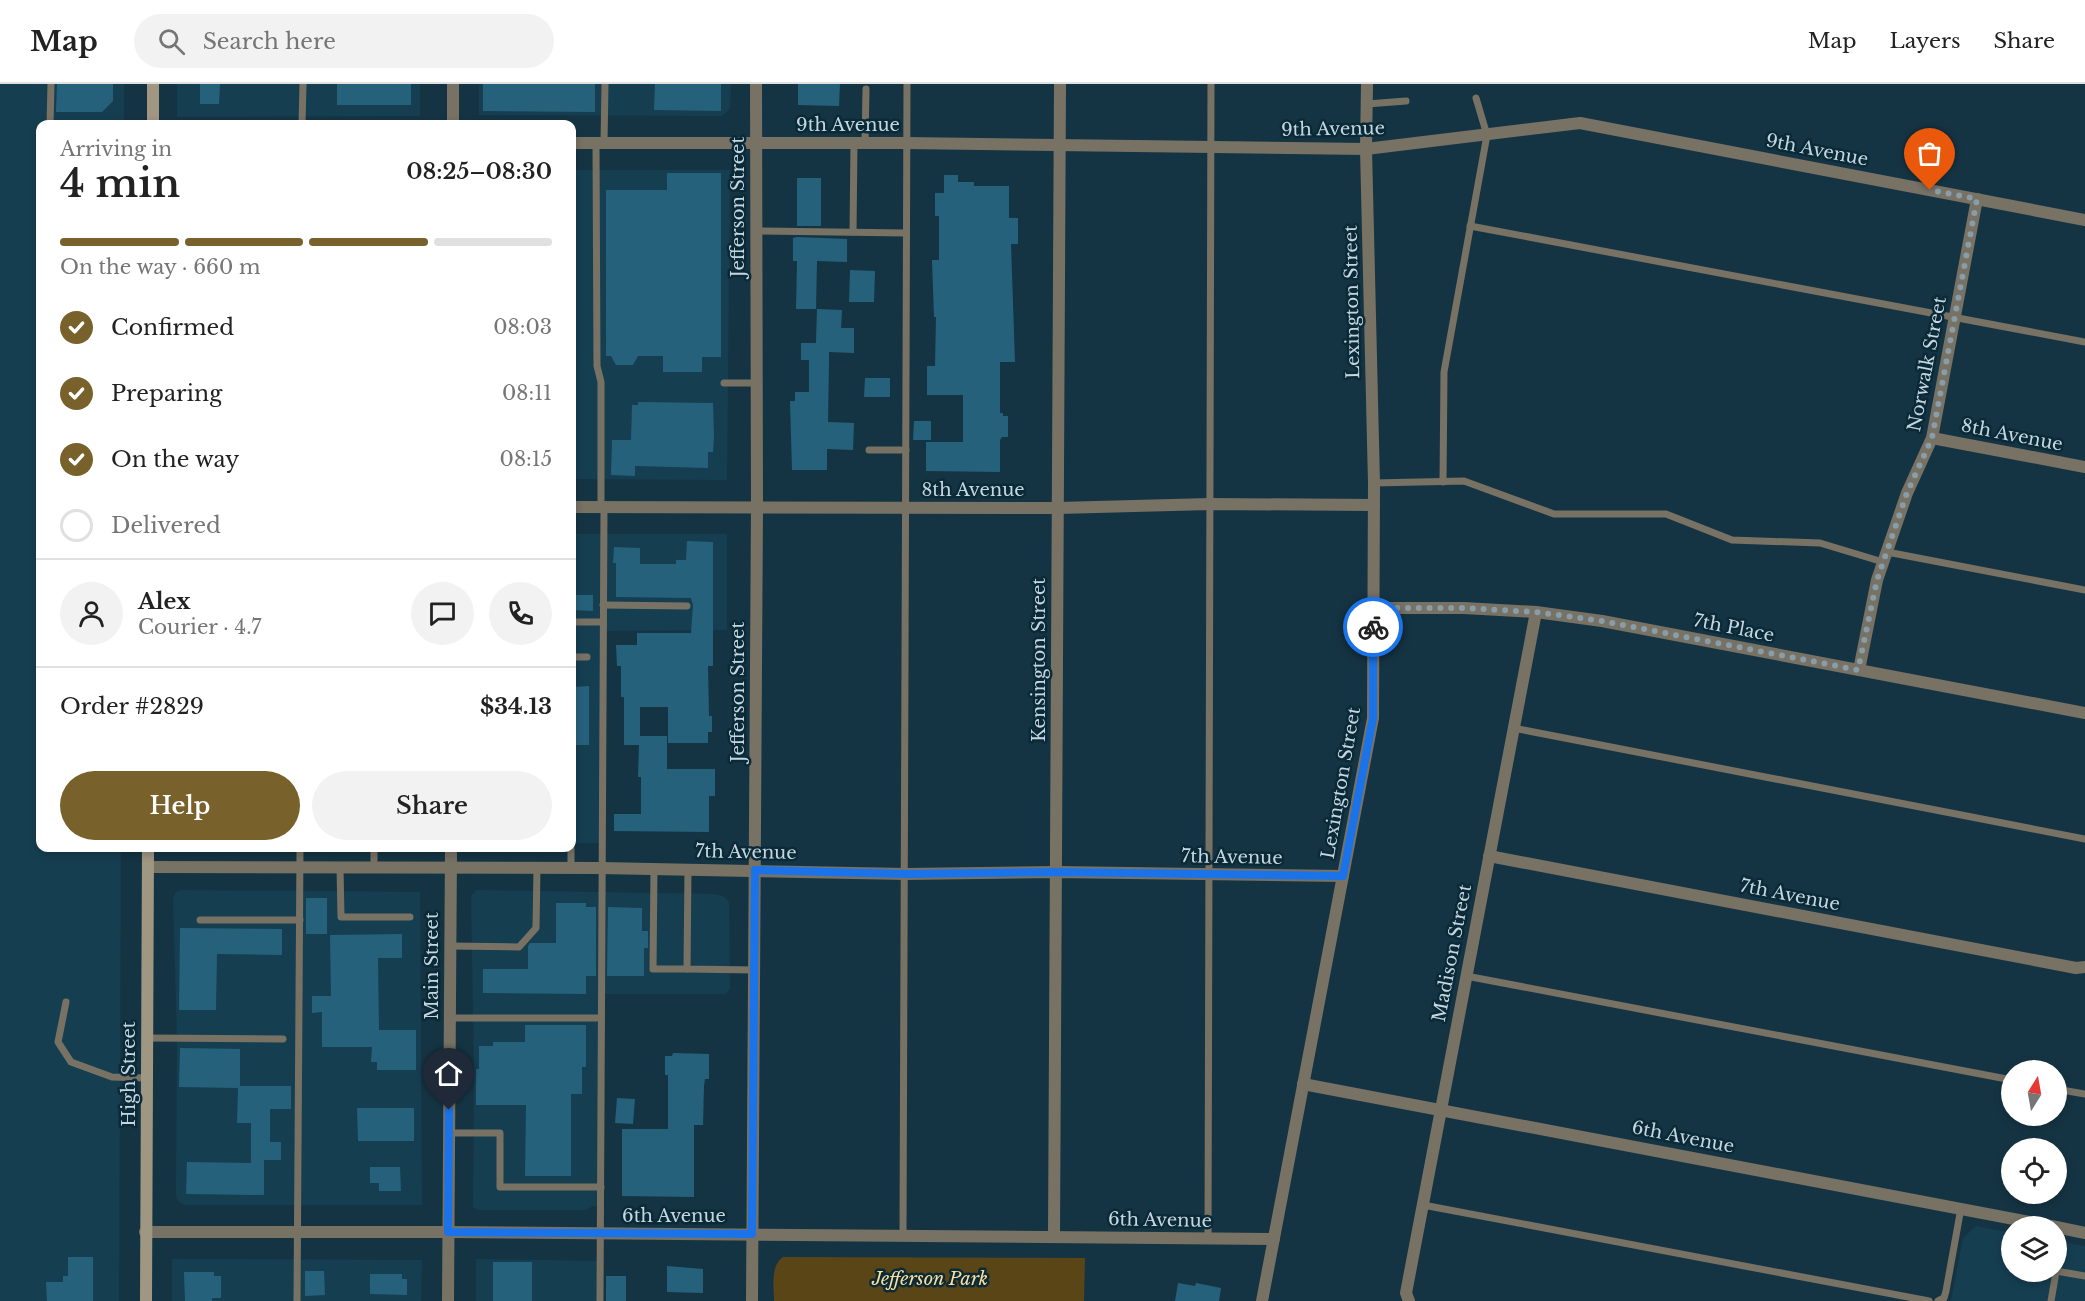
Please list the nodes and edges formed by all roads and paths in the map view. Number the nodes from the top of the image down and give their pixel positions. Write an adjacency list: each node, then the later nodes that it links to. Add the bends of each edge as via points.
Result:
1 (51, 84): 15 (lane)
2 (153, 84): 16 (main road)
3 (303, 84): 17 (lane)
4 (453, 84): 18 (street)
5 (606, 84): 21 (lane)
6 (756, 84): 24 (street, Jefferson Street)
7 (907, 84): 23 (lane)
8 (1060, 84): 25 (street, Kensington Street)
9 (1211, 84): 26 (lane)
10 (1366, 84): 14 (street, Lexington Street)
11 (866, 89): 22 (lane)
12 (1476, 98): 19 (lane)
13 (1407, 101): 14 (lane)
14 (1367, 104): 27 (street, Lexington Street)
15 (50, 120)
16 (153, 120)
17 (302, 120)
18 (453, 120)
19 (1487, 135): 27 (street, 9th Avenue); 28 (street, 9th Avenue, via 1580,123); 30 (lane)
20 (576, 143): 21 (street, 9th Avenue)
21 (600, 143): 24 (street, 9th Avenue); 48 (lane, via 597,366 601,382)
22 (859, 143): 23 (street, 9th Avenue); 24 (street, 9th Avenue); 32 (lane)
23 (906, 143): 25 (street, 9th Avenue); 33 (lane)
24 (756, 144): 31 (street, Jefferson Street)
25 (1060, 144): 26 (street, 9th Avenue); 50 (street, Kensington Street)
26 (1210, 148): 27 (street, 9th Avenue); 44 (lane)
27 (1366, 149): 43 (street, Lexington Street)
28 (1977, 199): 29 (street, 9th Avenue); 34 (street, Norwalk Street)
29 (2085, 220)
30 (1470, 226): 34 (lane); 42 (lane, via 1444,372)
31 (757, 231): 32 (lane); 37 (street, Jefferson Street)
32 (853, 232): 33 (lane)
33 (906, 233): 40 (lane)
34 (1955, 317): 35 (lane); 38 (street, Norwalk Street)
35 (2085, 342)
36 (724, 383): 37 (lane)
37 (756, 383): 46 (street, Jefferson Street)
38 (1932, 438): 41 (street, 8th Avenue); 51 (street, Norwalk Street, via 1907,493)
39 (869, 450): 40 (lane)
40 (906, 450): 49 (lane)
41 (2085, 467)
42 (1443, 482): 43 (lane); 51 (lane, via 1479,485 1554,513 1666,514 1731,540 1820,543)
43 (1374, 483): 45 (street, Lexington Street)
44 (1210, 504): 45 (street, 8th Avenue); 50 (street, 8th Avenue); 84 (lane)
45 (1374, 505): 55 (street, Lexington Street)
46 (757, 506): 48 (street, 8th Avenue); 49 (street, 8th Avenue); 81 (street, Jefferson Street)
47 (576, 507): 48 (street, 8th Avenue)
48 (602, 507): 53 (lane)
49 (906, 508): 50 (street, 8th Avenue); 83 (lane)
50 (1058, 508): 82 (street, Kensington Street)
51 (1885, 557): 52 (lane); 61 (street, Norwalk Street)
52 (2085, 590)
53 (603, 605): 54 (lane); 58 (lane)
54 (687, 606)
55 (1373, 608): 56 (street, 7th Place); 85 (street, Lexington Street, via 1373,718)
56 (1536, 612): 61 (street, 7th Place); 63 (street, Madison Street)
57 (576, 622): 58 (lane)
58 (603, 622): 78 (lane)
59 (576, 657): 60 (lane)
60 (587, 657)
61 (1858, 670): 62 (street, 7th Place)
62 (2085, 713)
63 (1513, 729): 64 (lane); 70 (street, Madison Street)
64 (2085, 839)
65 (148, 852): 71 (main road, High Street)
66 (300, 852): 72 (lane)
67 (374, 852): 74 (lane)
68 (451, 852): 75 (street, Main Street)
69 (571, 852): 77 (lane)
70 (1489, 856): 90 (street, 7th Avenue); 93 (street, Madison Street)
71 (148, 867): 72 (street, 7th Avenue); 97 (main road, High Street)
72 (300, 867): 73 (street, 7th Avenue); 88 (lane)
73 (340, 867): 74 (street, 7th Avenue); 86 (lane, via 341,916)
74 (374, 867): 75 (street, 7th Avenue)
75 (451, 868): 76 (street, 7th Avenue); 89 (street, Main Street)
76 (537, 868): 77 (street, 7th Avenue); 89 (lane, via 536,928 519,947)
77 (571, 868): 78 (street, 7th Avenue)
78 (601, 868): 79 (street, 7th Avenue); 96 (lane)
79 (654, 869): 80 (street, 7th Avenue); 91 (lane, via 654,969)
80 (688, 869): 81 (street, 7th Avenue); 91 (lane)
81 (755, 870): 83 (street, 7th Avenue); 92 (street, Jefferson Street)
82 (1057, 872): 83 (street, 7th Avenue); 84 (street, 7th Avenue); 118 (street, Kensington Street)
83 (906, 874): 117 (lane)
84 (1208, 875): 85 (street, 7th Avenue); 119 (lane)
85 (1343, 876): 101 (street, Lexington Street)
86 (410, 917)
87 (200, 920): 88 (lane)
88 (300, 920): 112 (lane)
89 (450, 946): 95 (street, Main Street)
90 (2085, 967)
91 (687, 969): 92 (lane)
92 (755, 970): 116 (street, Jefferson Street)
93 (1466, 976): 100 (lane); 104 (street, Madison Street)
94 (66, 1002): 99 (lane, via 58,1042 71,1062 112,1077)
95 (450, 1018): 96 (lane); 105 (street, Main Street)
96 (601, 1018): 106 (lane)
97 (147, 1038): 98 (lane); 99 (main road, High Street)
98 (283, 1039)
99 (147, 1078): 111 (main road, High Street)
100 (2001, 1078)
101 (1304, 1084): 104 (street, 6th Avenue); 120 (street, Lexington Street)
102 (2067, 1091): 103 (lane)
103 (2085, 1095)
104 (1441, 1110): 107 (street, Madison Street); 108 (street, 6th Avenue)
105 (449, 1133): 106 (lane, via 500,1133 500,1187); 113 (street, Main Street)
106 (601, 1187): 114 (lane)
107 (1423, 1205): 130 (street, Madison Street, via 1406,1293); 131 (lane)
108 (1961, 1208): 109 (street, 6th Avenue); 132 (lane, via 1946,1291)
109 (2001, 1216)
110 (2067, 1229): 115 (street, 6th Avenue)
111 (145, 1232): 112 (street, 6th Avenue); 124 (main road, High Street)
112 (298, 1232): 113 (street, 6th Avenue); 125 (lane)
113 (448, 1232): 114 (street, 6th Avenue); 126 (street, Main Street)
114 (600, 1233): 116 (street, 6th Avenue); 127 (lane)
115 (2085, 1233)
116 (752, 1234): 117 (street, 6th Avenue); 128 (street, Jefferson Street)
117 (903, 1236): 118 (street, 6th Avenue)
118 (1054, 1236): 119 (street, 6th Avenue)
119 (1208, 1239): 120 (street, 6th Avenue)
120 (1274, 1239): 129 (street, Lexington Street)
121 (2067, 1273): 122 (lane)
122 (2085, 1276)
123 (2054, 1282): 133 (lane)
124 (146, 1301)
125 (297, 1301)
126 (448, 1301)
127 (600, 1301)
128 (752, 1301)
129 (1262, 1301)
130 (1409, 1301)
131 (1929, 1301)
132 (1938, 1301)
133 (2051, 1301)

